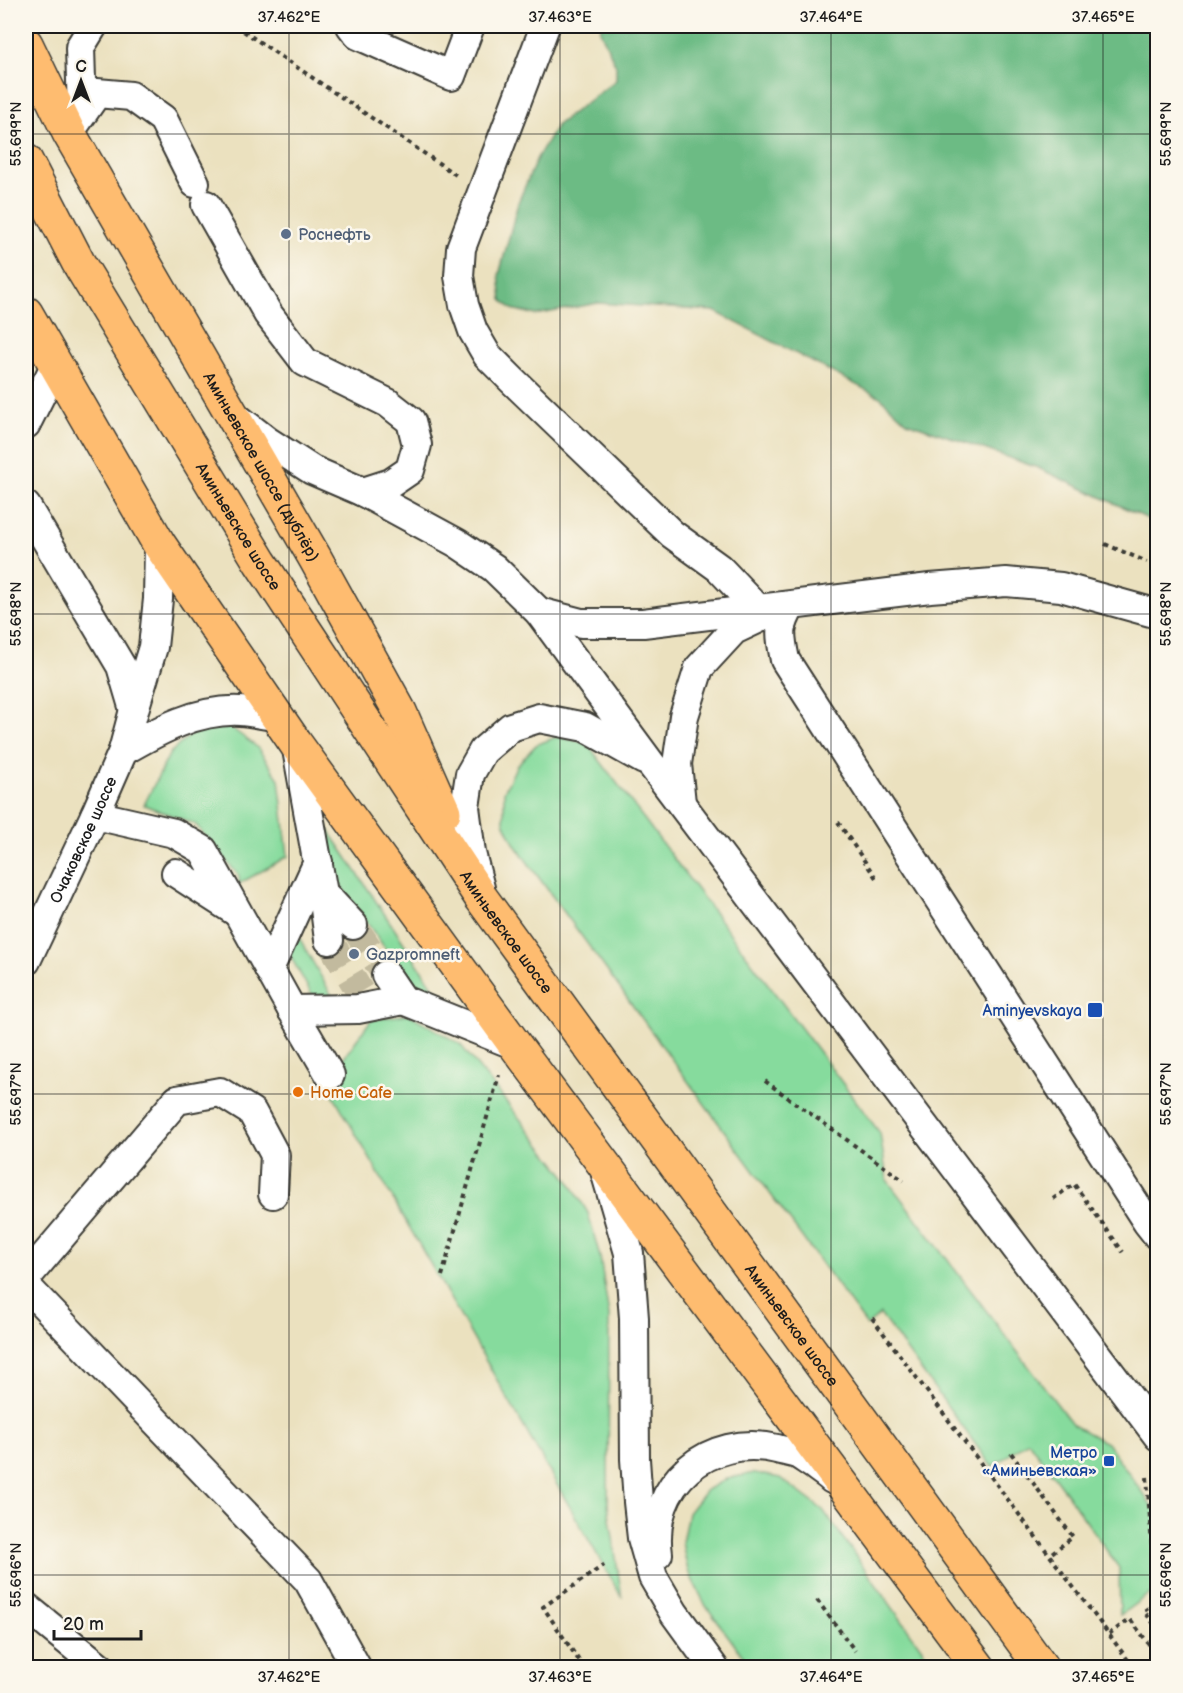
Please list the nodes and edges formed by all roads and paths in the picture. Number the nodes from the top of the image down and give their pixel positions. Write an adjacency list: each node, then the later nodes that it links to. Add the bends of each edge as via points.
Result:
1 (236, 26): 10 (path)
2 (351, 26): 3 (street, via 358,35 451,76)
3 (470, 26)
4 (544, 26): 10 (street)
5 (86, 36): 7 (street, via 88,74); 8 (street)
6 (26, 44): 8 (main road, Аминьевское шоссе (дублёр))
7 (130, 96): 8 (street, via 98,93); 15 (street, via 163,119 268,314 305,363 388,403 411,421 417,445 410,470 392,483)
8 (75, 123): 13 (main road, Аминьевское шоссе (дублёр))
9 (26, 162): 35 (main road, Аминьевское шоссе, via 78,262 254,552)
10 (483, 193): 21 (street, via 461,248 459,276 473,331 488,355 672,534 719,568)
11 (26, 313): 12 (main road)
12 (55, 366): 14 (street); 17 (main road)
13 (232, 414): 15 (street, via 312,470); 35 (main road, Аминьевское шоссе (дублёр), via 400,712)
14 (26, 424)
15 (363, 492): 22 (street, via 484,561)
16 (26, 506): 24 (street, via 121,666)
17 (159, 544): 24 (street, Очаковское шоссе, via 153,647); 25 (main road)
18 (1105, 544): 19 (path)
19 (1147, 562)
20 (791, 606): 21 (street); 23 (street, via 1006,582 1061,587); 29 (street, via 734,630 699,668 684,716 677,764); 51 (street, via 782,621 780,638 785,660)
21 (759, 610): 22 (street, via 643,623 581,623)
22 (539, 612): 28 (street)
23 (1158, 614)
24 (134, 710): 27 (street, Очаковское шоссе)
25 (277, 716): 26 (main road); 27 (street, via 240,711 208,714 161,729)
26 (296, 744): 32 (street); 44 (main road)
27 (123, 751): 30 (street, Очаковское шоссе)
28 (651, 764): 29 (street); 35 (street, via 585,727 539,718 511,727 483,751 470,774 465,807)
29 (681, 803): 57 (street)
30 (95, 815): 36 (street, via 174,833 203,850); 38 (street, Очаковское шоссе)
31 (838, 822): 34 (path)
32 (318, 861): 37 (street, via 323,893); 39 (street)
33 (176, 873): 36 (street)
34 (876, 878)
35 (482, 899): 76 (main road, Аминьевское шоссе)
36 (237, 912): 39 (street)
37 (341, 933)
38 (26, 961)
39 (269, 969): 43 (street)
40 (386, 975): 42 (street)
41 (360, 992): 42 (street)
42 (403, 1000): 43 (street, via 358,1009); 44 (street)
43 (292, 1010): 45 (street)
44 (508, 1058): 47 (main road); 53 (path)
45 (330, 1075)
46 (765, 1082): 48 (path)
47 (603, 1163): 60 (main road); 66 (street, via 629,1253 634,1318 635,1460 642,1538 653,1577)
48 (904, 1181)
49 (273, 1194): 54 (street, via 275,1155 252,1112 220,1092 177,1100)
50 (1053, 1199): 52 (path, via 1074,1184)
51 (1158, 1236)
52 (1123, 1251)
53 (442, 1276)
54 (26, 1278)
55 (26, 1286): 72 (street, via 308,1580)
56 (872, 1318): 61 (path)
57 (1158, 1436)
58 (1011, 1453): 61 (path, via 1073,1537)
59 (1147, 1477): 64 (path)
60 (866, 1517): 66 (street, via 830,1476 798,1454 760,1445 726,1448 699,1460 674,1483 661,1508 656,1539 661,1575); 75 (main road)
61 (1049, 1555): 68 (path)
62 (604, 1565): 73 (path, via 543,1607)
63 (817, 1600): 69 (path)
64 (1157, 1603): 67 (path, via 1144,1611)
65 (26, 1607): 71 (street)
66 (674, 1613): 74 (street)
67 (1158, 1629)
68 (1109, 1634): 70 (path, via 1130,1619); 77 (path)
69 (855, 1651)
70 (1158, 1656)
71 (101, 1668)
72 (357, 1668)
73 (584, 1668)
74 (714, 1668)
75 (979, 1668)
76 (1042, 1668)
77 (1134, 1668)

